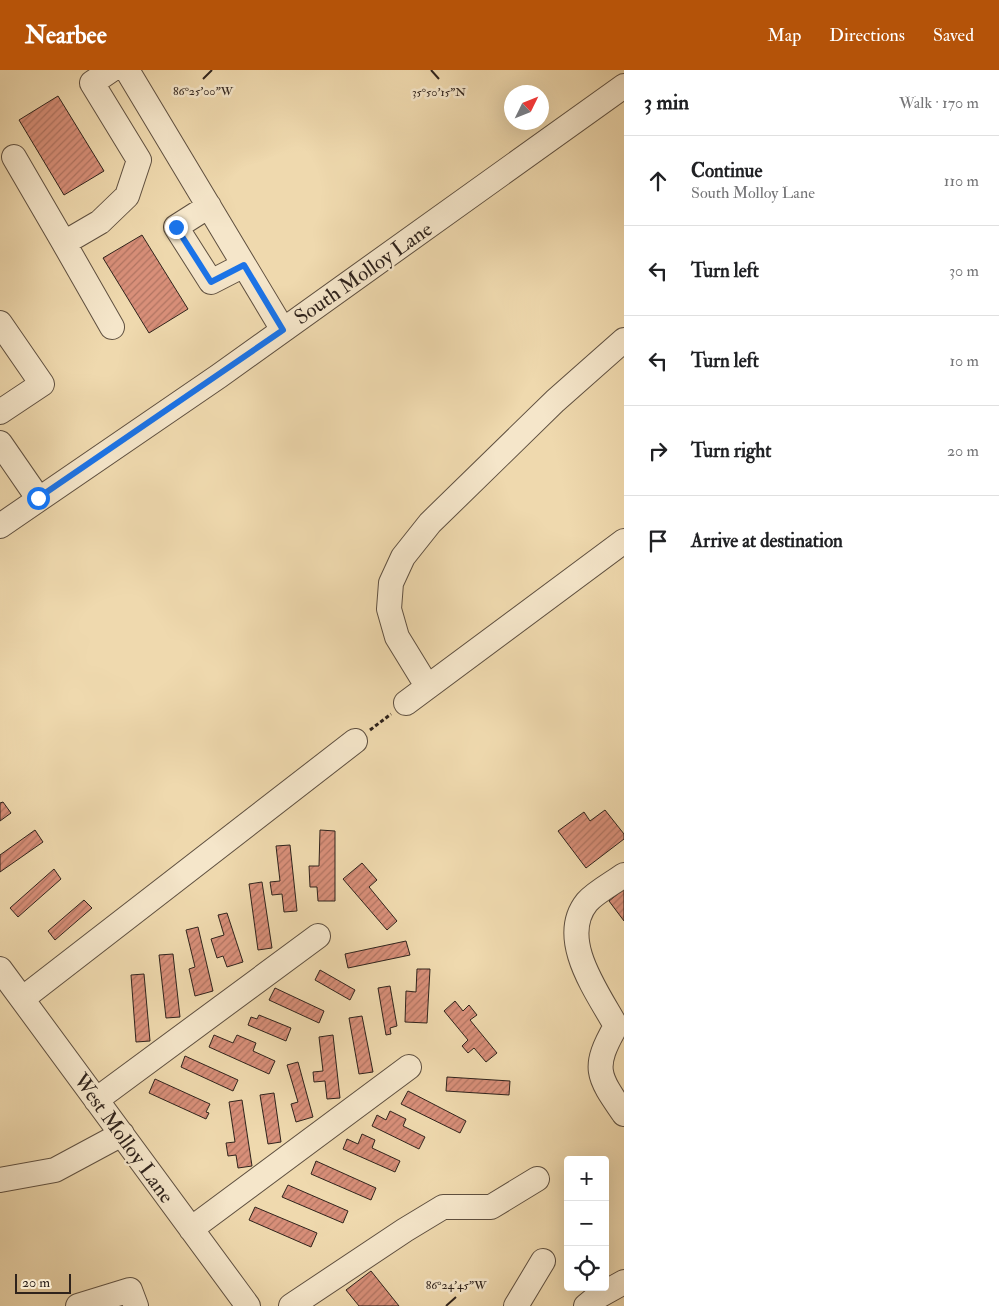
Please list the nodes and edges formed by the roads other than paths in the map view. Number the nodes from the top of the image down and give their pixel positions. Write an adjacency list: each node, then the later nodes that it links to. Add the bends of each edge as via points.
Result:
1 (111, 70): 6 (street, via 92,82)
2 (126, 70): 4 (street)
3 (622, 93): 12 (street, South Molloy Lane)
4 (170, 141): 6 (street); 7 (street)
5 (14, 157): 8 (street)
6 (139, 160): 8 (street, via 127,196 100,222)
7 (209, 206): 9 (street); 9 (street, via 176,227 211,282)
8 (64, 243): 11 (street)
9 (244, 265): 12 (street)
10 (0, 323): 14 (street, via 42,384)
11 (112, 327)
12 (283, 330): 16 (street, South Molloy Lane)
13 (624, 340): 19 (street, via 555,401 430,523 403,557 391,584 389,609 397,637)
14 (0, 412)
15 (0, 443): 16 (street)
16 (38, 498): 17 (street, South Molloy Lane)
17 (0, 526)
18 (624, 542): 19 (street)
19 (426, 686): 20 (street)
20 (406, 703)
21 (356, 741): 25 (street)
22 (624, 875): 28 (street, via 586,902 575,930 580,958 616,1026 603,1049 599,1072)
23 (318, 936): 27 (street)
24 (0, 969): 25 (street, West Molloy Lane)
25 (22, 999): 27 (street, West Molloy Lane)
26 (409, 1067): 32 (street)
27 (96, 1100): 29 (street, West Molloy Lane)
28 (624, 1114)
29 (122, 1134): 31 (street, via 54,1170); 32 (street, West Molloy Lane)
30 (537, 1179): 38 (street, via 491,1206 443,1207)
31 (0, 1180)
32 (192, 1229): 37 (street, West Molloy Lane)
33 (543, 1261): 39 (street)
34 (624, 1282): 40 (street)
35 (78, 1306): 36 (street, via 130,1290)
36 (136, 1306)
37 (248, 1306)
38 (291, 1306)
39 (516, 1306)
40 (586, 1306)

